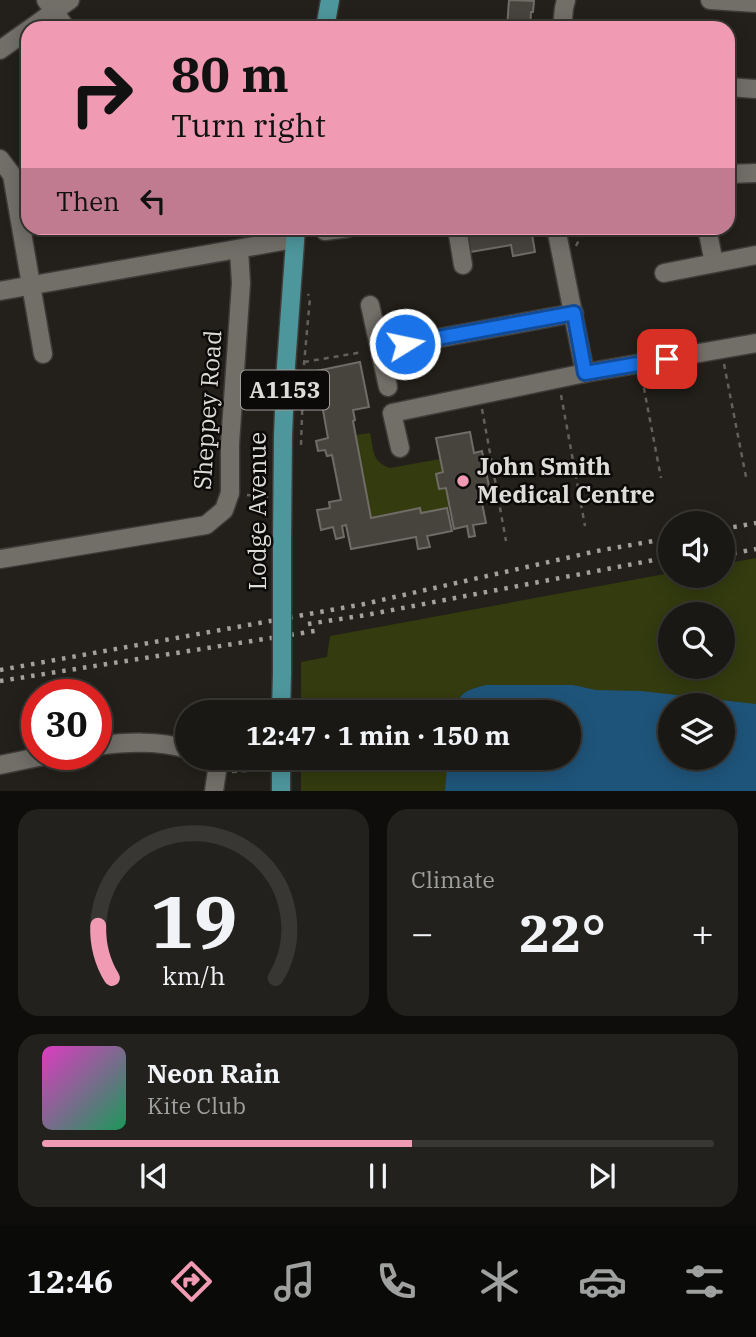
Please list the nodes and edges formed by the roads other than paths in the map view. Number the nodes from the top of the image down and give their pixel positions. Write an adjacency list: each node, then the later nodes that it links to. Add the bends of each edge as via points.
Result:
1 (70, 0): 6 (street)
2 (330, 0): 9 (main road)
3 (566, 0): 10 (street)
4 (710, 0): 5 (street)
5 (756, 3)
6 (50, 6): 7 (street); 8 (street)
7 (37, 21)
8 (61, 21)
9 (326, 21)
10 (563, 21)
11 (21, 35): 12 (street)
12 (0, 50)
13 (735, 88): 14 (street)
14 (756, 89)
15 (0, 159): 18 (street, via 12,175)
16 (756, 173): 17 (street)
17 (735, 174)
18 (21, 230)
19 (22, 235): 30 (street)
20 (288, 235): 25 (street)
21 (295, 235): 41 (main road, Lodge Avenue / A1153, bridge, via 283,435)
22 (458, 235): 28 (street)
23 (557, 235): 33 (street)
24 (708, 235): 27 (street)
25 (239, 250): 30 (street); 40 (street, Sheppey Road, via 230,493 224,510 205,525)
26 (756, 255): 27 (street)
27 (714, 263): 29 (street)
28 (463, 265)
29 (664, 273)
30 (30, 286): 31 (street); 36 (street)
31 (0, 292)
32 (370, 305): 35 (street)
33 (574, 313): 35 (street); 37 (street)
34 (756, 342): 37 (street)
35 (375, 352): 38 (street)
36 (43, 354)
37 (585, 373): 39 (street, via 392,413)
38 (388, 387)
39 (400, 448)
40 (0, 559)
41 (282, 700)
42 (112, 744): 43 (street)
43 (175, 746)
44 (21, 761): 45 (street)
45 (0, 765)
46 (216, 770): 48 (street)
47 (281, 770): 49 (main road)
48 (214, 791)
49 (281, 791)

